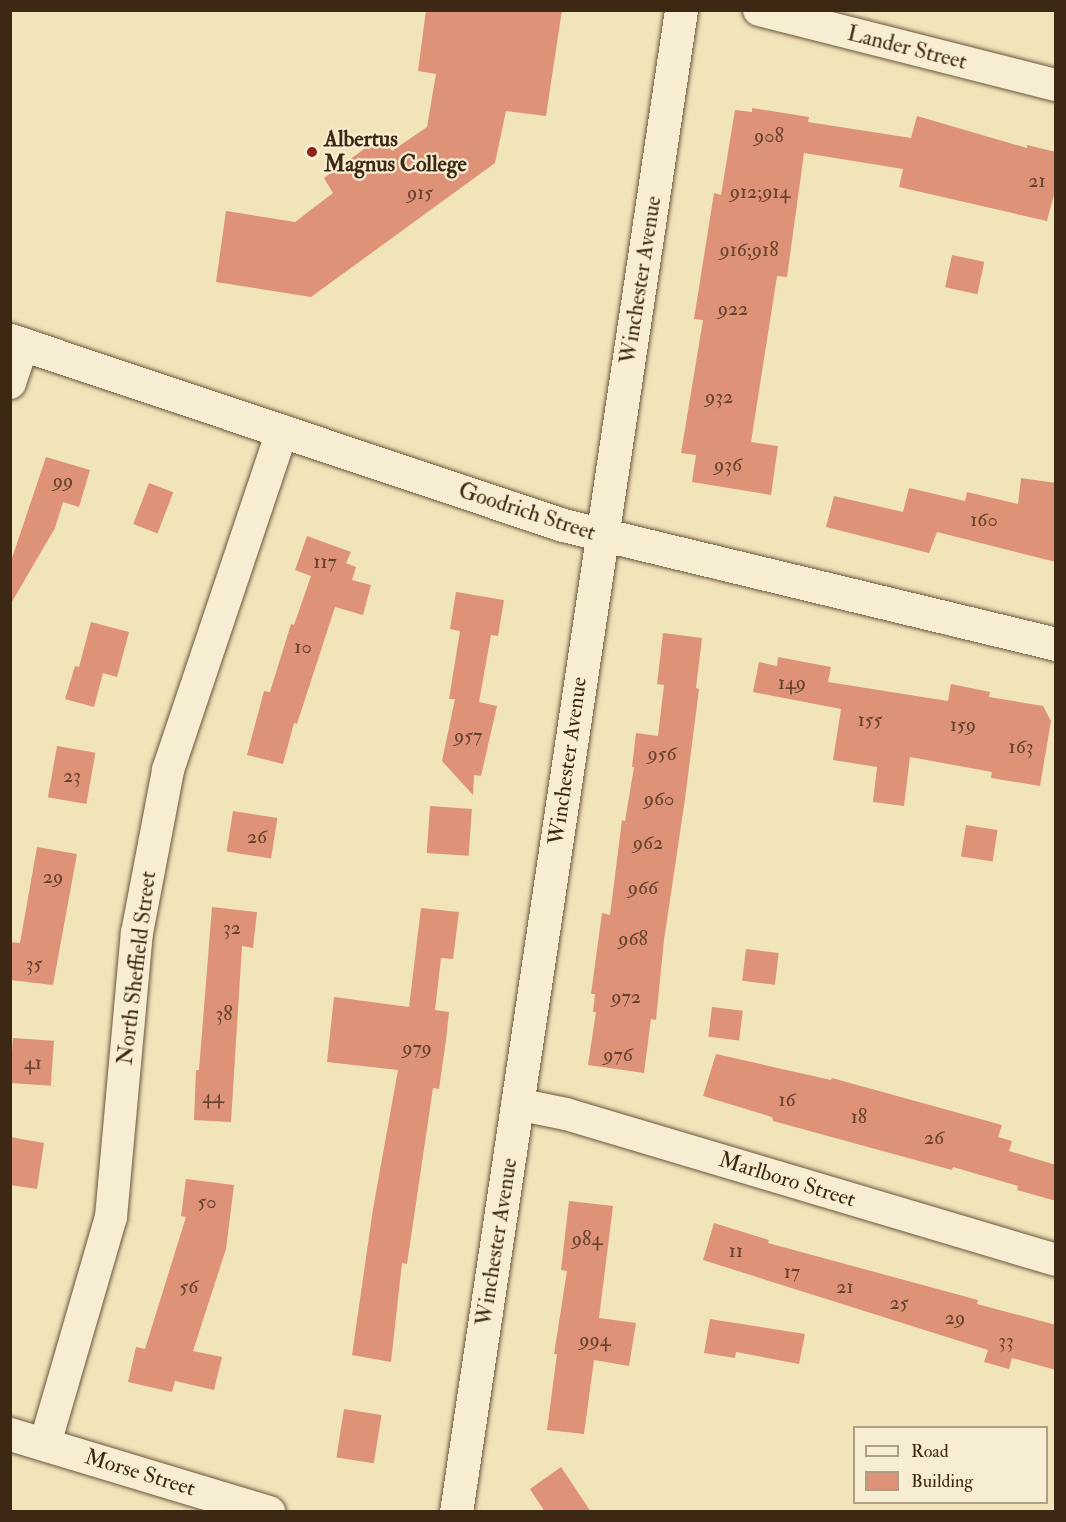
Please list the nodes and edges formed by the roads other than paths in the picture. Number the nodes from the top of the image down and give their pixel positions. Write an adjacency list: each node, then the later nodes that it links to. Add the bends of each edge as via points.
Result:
1 (681, 10): 7 (street, Winchester Avenue)
2 (759, 10): 3 (street, Lander Street)
3 (1056, 85)
4 (17, 342): 5 (street); 6 (street, Goodrich Street)
5 (10, 383)
6 (282, 431): 7 (street, Goodrich Street); 12 (street, North Sheffield Street, via 168,770 137,933 111,1217)
7 (602, 536): 8 (street, Goodrich Street); 9 (street, Winchester Avenue)
8 (1056, 644)
9 (517, 1104): 10 (street, Marlboro Street, via 566,1114); 14 (street, Winchester Avenue)
10 (1056, 1260)
11 (10, 1434): 12 (street, Morse Street)
12 (45, 1444): 13 (street, Morse Street)
13 (269, 1512)
14 (456, 1512)

